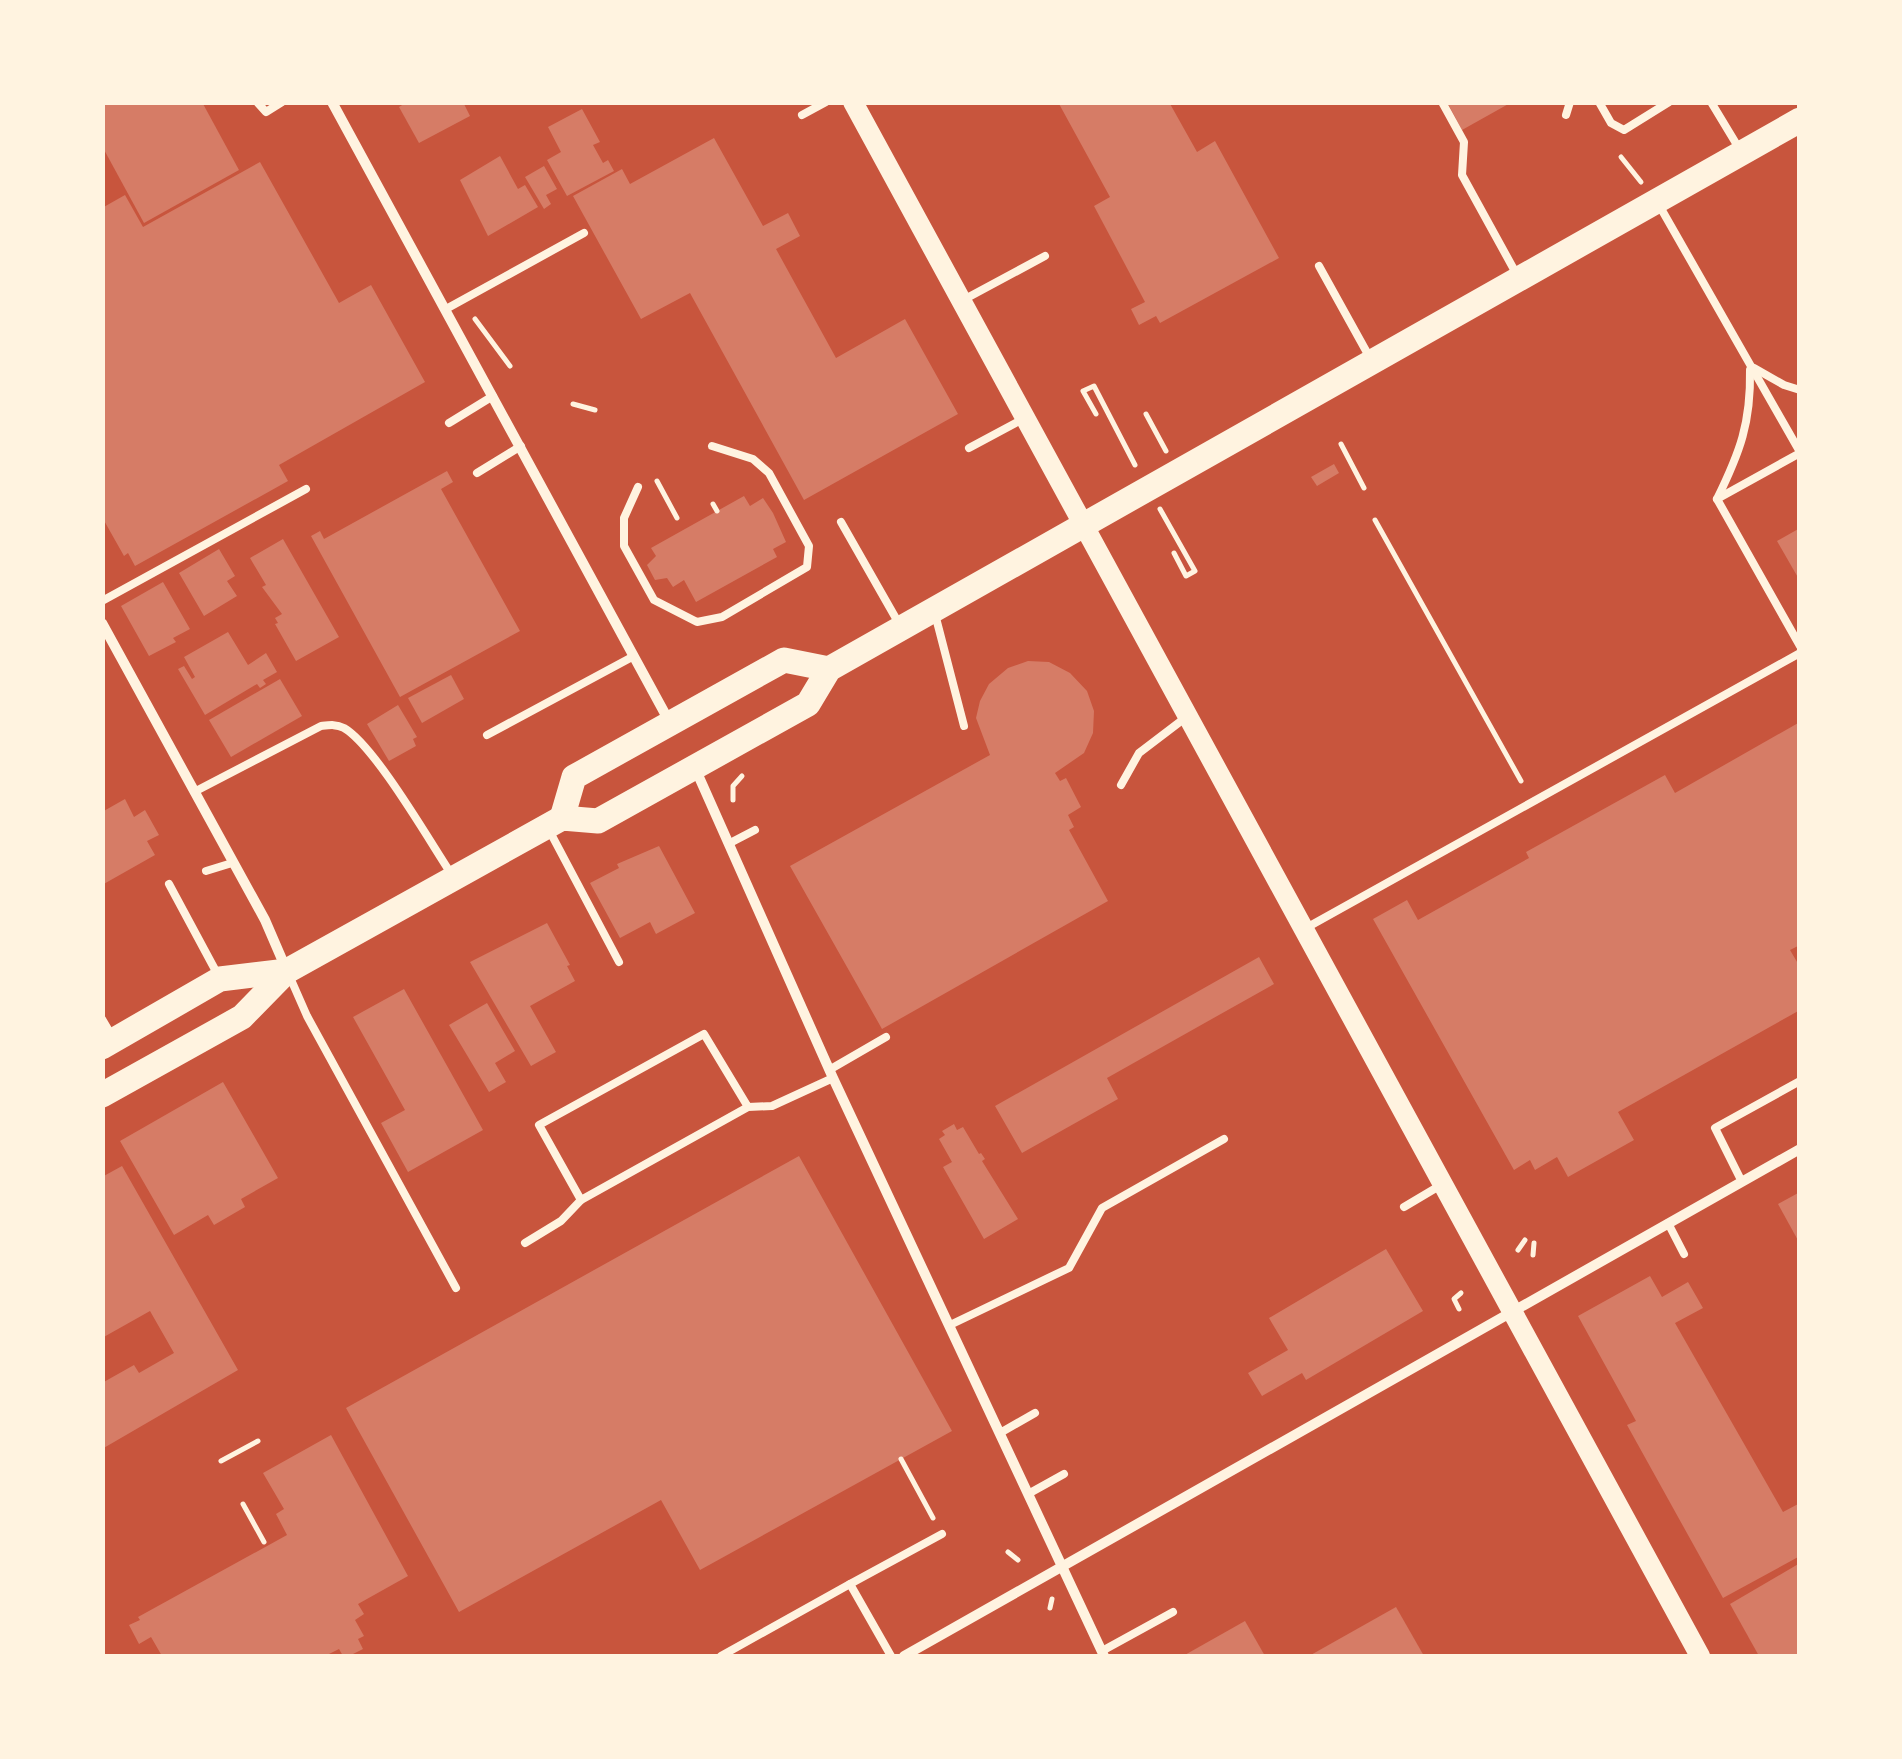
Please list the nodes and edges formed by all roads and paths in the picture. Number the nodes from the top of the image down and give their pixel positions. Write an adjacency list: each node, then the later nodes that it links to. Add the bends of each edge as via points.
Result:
1 (257, 102): 2 (lane, via 266,112)
2 (282, 102)
3 (332, 102): 21 (street)
4 (826, 102): 11 (lane)
5 (853, 102): 20 (main road)
6 (1442, 102): 19 (lane, via 1464,142 1462,175)
7 (1570, 102): 12 (lane)
8 (1600, 102): 9 (lane, via 1611,123 1624,130)
9 (1668, 102)
10 (1711, 102): 14 (lane)
11 (802, 115)
12 (1566, 115)
13 (1800, 120): 14 (highway)
14 (1742, 153): 15 (highway)
15 (1657, 202): 19 (highway); 23 (lane)
16 (584, 232): 21 (lane)
17 (1044, 256): 20 (lane)
18 (1319, 266): 22 (lane)
19 (1519, 279): 22 (highway)
20 (962, 300): 31 (main road)
21 (446, 309): 25 (street)
22 (1373, 362): 39 (highway)
23 (1750, 366): 24 (lane); 37 (lane); 44 (lane, via 1751,410)
24 (1800, 390)
25 (493, 396): 32 (lane); 34 (street)
26 (573, 404): 28 (path)
27 (1104, 409): 29 (path, via 1094,386 1083,391)
28 (595, 410)
29 (1096, 414)
30 (1146, 414): 39 (path)
31 (1027, 417): 36 (lane); 48 (main road)
32 (450, 422)
33 (1341, 444): 42 (path)
34 (520, 446): 38 (lane); 56 (street)
35 (712, 446): 41 (lane, via 753,458 769,473 810,546 807,567 722,618 697,622 654,600 624,546 624,518)
36 (969, 448)
37 (1800, 452): 44 (lane)
38 (477, 472)
39 (1178, 473): 48 (highway)
40 (655, 478): 45 (path)
41 (638, 487)
42 (1364, 488)
43 (306, 489): 51 (lane)
44 (1717, 499): 55 (lane)
45 (677, 518)
46 (1375, 520): 64 (path)
47 (841, 522): 54 (lane)
48 (1086, 525): 52 (highway); 58 (main road)
49 (1182, 549): 50 (path, via 1195,570 1186,576)
50 (1174, 553)
51 (102, 601)
52 (934, 610): 54 (highway); 60 (lane)
53 (102, 623): 66 (street)
54 (902, 628): 57 (highway)
55 (1800, 650): 75 (lane)
56 (634, 656): 59 (street); 61 (lane)
57 (829, 668): 59 (highway, via 784,660); 62 (highway, via 808,704)
58 (1189, 715): 65 (lane, via 1138,752); 75 (main road)
59 (670, 723): 67 (highway, via 574,777)
60 (964, 726)
61 (487, 735)
62 (694, 768): 67 (highway, via 598,820); 70 (street)
63 (742, 776): 69 (path, via 733,804)
64 (1520, 781)
65 (1121, 785)
66 (194, 792): 71 (street); 73 (lane, via 333,724 373,758)
67 (554, 822): 73 (highway); 76 (lane)
68 (755, 830): 69 (lane)
69 (745, 835): 70 (lane)
70 (730, 843): 81 (street)
71 (232, 863): 72 (lane); 77 (street)
72 (206, 871)
73 (454, 878): 77 (highway)
74 (169, 884): 78 (lane)
75 (1304, 929): 88 (main road)
76 (618, 962)
77 (287, 971): 78 (highway); 83 (highway, via 242,1017); 98 (lane)
78 (220, 980): 79 (highway)
79 (106, 1035)
80 (886, 1037): 81 (lane)
81 (831, 1074): 84 (lane, via 772,1106); 102 (street)
82 (1800, 1081): 87 (lane, via 1714,1128)
83 (102, 1095)
84 (748, 1107): 89 (lane); 89 (lane, via 704,1034 539,1125)
85 (1224, 1139): 102 (lane, via 1102,1208 1070,1268)
86 (1800, 1149): 87 (street)
87 (1742, 1182): 91 (street)
88 (1441, 1185): 90 (lane); 101 (main road)
89 (582, 1200): 93 (lane)
90 (1404, 1207)
91 (1668, 1223): 96 (lane); 101 (street)
92 (1525, 1240): 95 (path)
93 (525, 1243)
94 (1534, 1244): 97 (path)
95 (1518, 1250)
96 (1684, 1254)
97 (1534, 1255)
98 (456, 1288)
99 (1461, 1293): 100 (path, via 1454,1298)
100 (1459, 1309)
101 (1510, 1312): 117 (street); 126 (main road)
102 (950, 1325): 104 (street)
103 (1035, 1414): 104 (lane)
104 (1000, 1432): 111 (street)
105 (258, 1441): 106 (path)
106 (239, 1452): 108 (path); 109 (path)
107 (901, 1459): 113 (path)
108 (222, 1461)
109 (244, 1462)
110 (1064, 1474): 111 (lane)
111 (1028, 1494): 117 (street)
112 (242, 1504): 114 (path)
113 (942, 1534): 118 (lane)
114 (264, 1542)
115 (1008, 1552): 116 (path)
116 (1018, 1560)
117 (1064, 1567): 122 (street); 125 (street)
118 (850, 1584): 123 (lane); 124 (lane)
119 (1052, 1598): 120 (path)
120 (1050, 1608)
121 (1173, 1612): 122 (lane)
122 (1103, 1654)
123 (721, 1656)
124 (891, 1656)
125 (904, 1656)
126 (1700, 1656)

